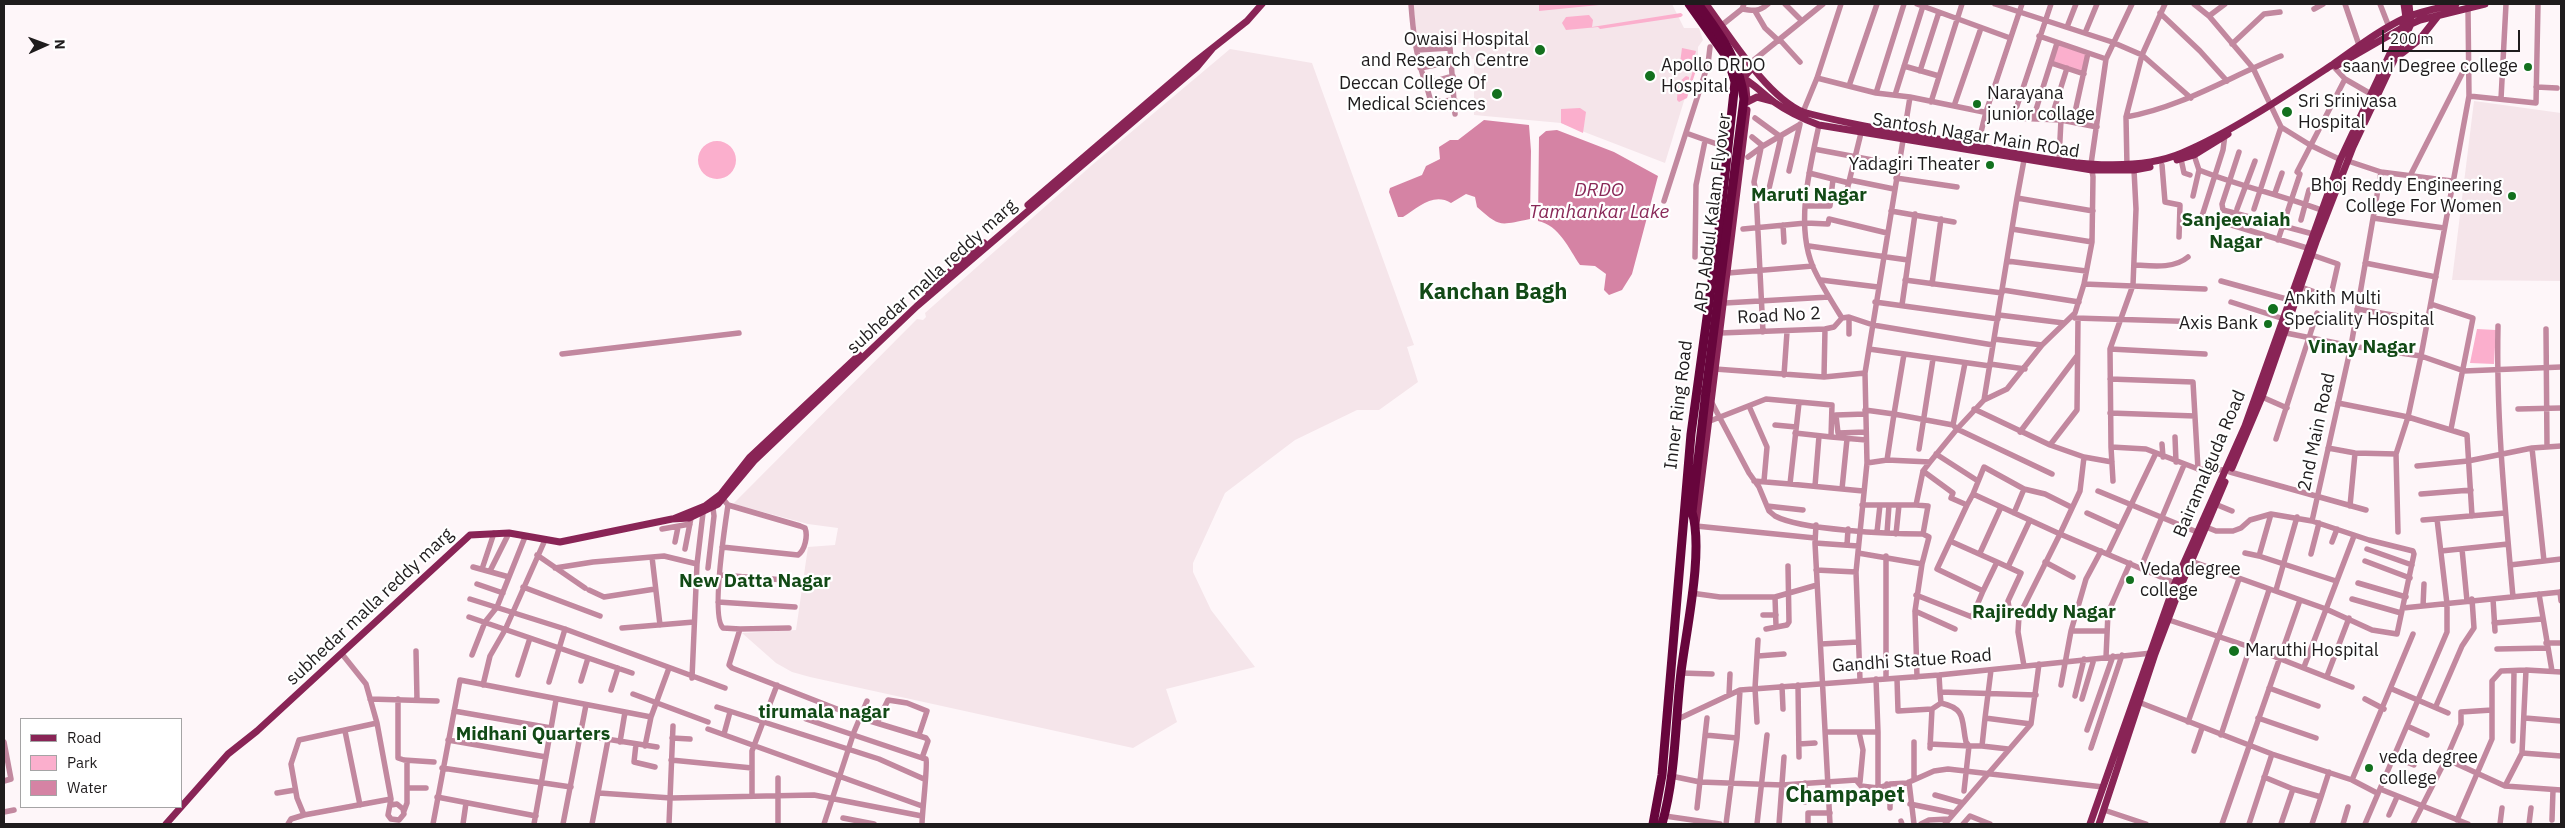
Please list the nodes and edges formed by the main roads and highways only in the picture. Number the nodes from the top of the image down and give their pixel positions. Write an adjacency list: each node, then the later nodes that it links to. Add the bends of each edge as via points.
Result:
1 (1262, 4): 14 (main road, subhedar malla reddy marg, via 1247,22)
2 (1689, 4): 17 (highway, via 1711,46 1728,59)
3 (1698, 4): 36 (highway, APJ Abdul Kalam Flyover, bridge, via 1735,60 1744,99 1692,512)
4 (1706, 4): 16 (main road)
5 (2404, 4): 10 (main road)
6 (2409, 4): 10 (main road)
7 (2456, 4): 11 (main road)
8 (2485, 4): 9 (main road)
9 (2438, 16): 11 (main road); 15 (main road, via 2419,40)
10 (2409, 17): 11 (main road, Santosh Nagar Main ROad); 12 (main road, Bairamalguda Road); 13 (main road, Bairamalguda Road); 21 (main road, Santosh Nagar Main ROad, via 2359,45)
11 (2420, 17): 12 (main road, Santosh Nagar Main ROad)
12 (2411, 24): 13 (main road, Santosh Nagar Main ROad); 15 (main road, Bairamalguda Road)
13 (2402, 28): 21 (main road, Santosh Nagar Main ROad); 24 (main road, Bairamalguda Road)
14 (1212, 49): 35 (main road, subhedar malla reddy marg, via 952,268 750,456 721,494 705,506); 35 (main road, subhedar malla reddy marg, via 1197,67 918,306 754,461 726,502 691,521)
15 (2396, 58): 24 (main road, Bairamalguda Road)
16 (1751, 66): 18 (main road); 22 (main road, Santosh Nagar Main ROad)
17 (1734, 73): 18 (main road, Santosh Nagar Main ROad); 29 (highway, Inner Ring Road)
18 (1746, 78): 19 (main road, Inner Ring Road); 20 (main road, Santosh Nagar Main ROad)
19 (1747, 102): 20 (main road, via 1757,97); 30 (main road, Inner Ring Road)
20 (1774, 102): 22 (main road, Santosh Nagar Main ROad)
21 (2270, 106): 28 (main road, Santosh Nagar Main ROad, via 2183,153); 28 (main road, Santosh Nagar Main ROad, via 2194,155 2162,165)
22 (1801, 119): 23 (main road, Santosh Nagar Main ROad); 23 (main road, Santosh Nagar Main ROad, via 1861,133)
23 (1905, 137): 25 (main road, Santosh Nagar Main ROad)
24 (2351, 145): 26 (main road, Bairamalguda Road)
25 (1977, 149): 27 (main road, Santosh Nagar Main ROad, via 2059,159); 27 (main road, Santosh Nagar Main ROad, via 2024,160)
26 (2344, 160): 33 (main road, Bairamalguda Road, via 2301,288); 33 (main road, Bairamalguda Road, via 2307,248)
27 (2092, 167): 28 (main road, Santosh Nagar Main ROad)
28 (2129, 168)
29 (1718, 235): 30 (highway); 31 (highway, Inner Ring Road)
30 (1731, 236): 32 (main road, Inner Ring Road)
31 (1717, 245): 32 (highway); 42 (highway, Inner Ring Road, via 1691,434 1662,775)
32 (1730, 246): 36 (main road, Inner Ring Road)
33 (2282, 333): 34 (main road, Bairamalguda Road); 34 (main road, Bairamalguda Road, via 2262,397)
34 (2228, 471): 37 (main road, Bairamalguda Road); 37 (main road, Bairamalguda Road, via 2175,583)
35 (672, 519): 38 (main road, subhedar malla reddy marg, via 560,542 508,534 470,535 228,754)
36 (1696, 526): 40 (highway, Inner Ring Road, via 1672,776)
37 (2153, 653): 43 (main road, Bairamalguda Road); 44 (main road, Bairamalguda Road, via 2141,703)
38 (182, 806)
39 (180, 808): 41 (main road, subhedar malla reddy marg)
40 (1664, 820)
41 (166, 824)
42 (1653, 824)
43 (2090, 824)
44 (2098, 824)

